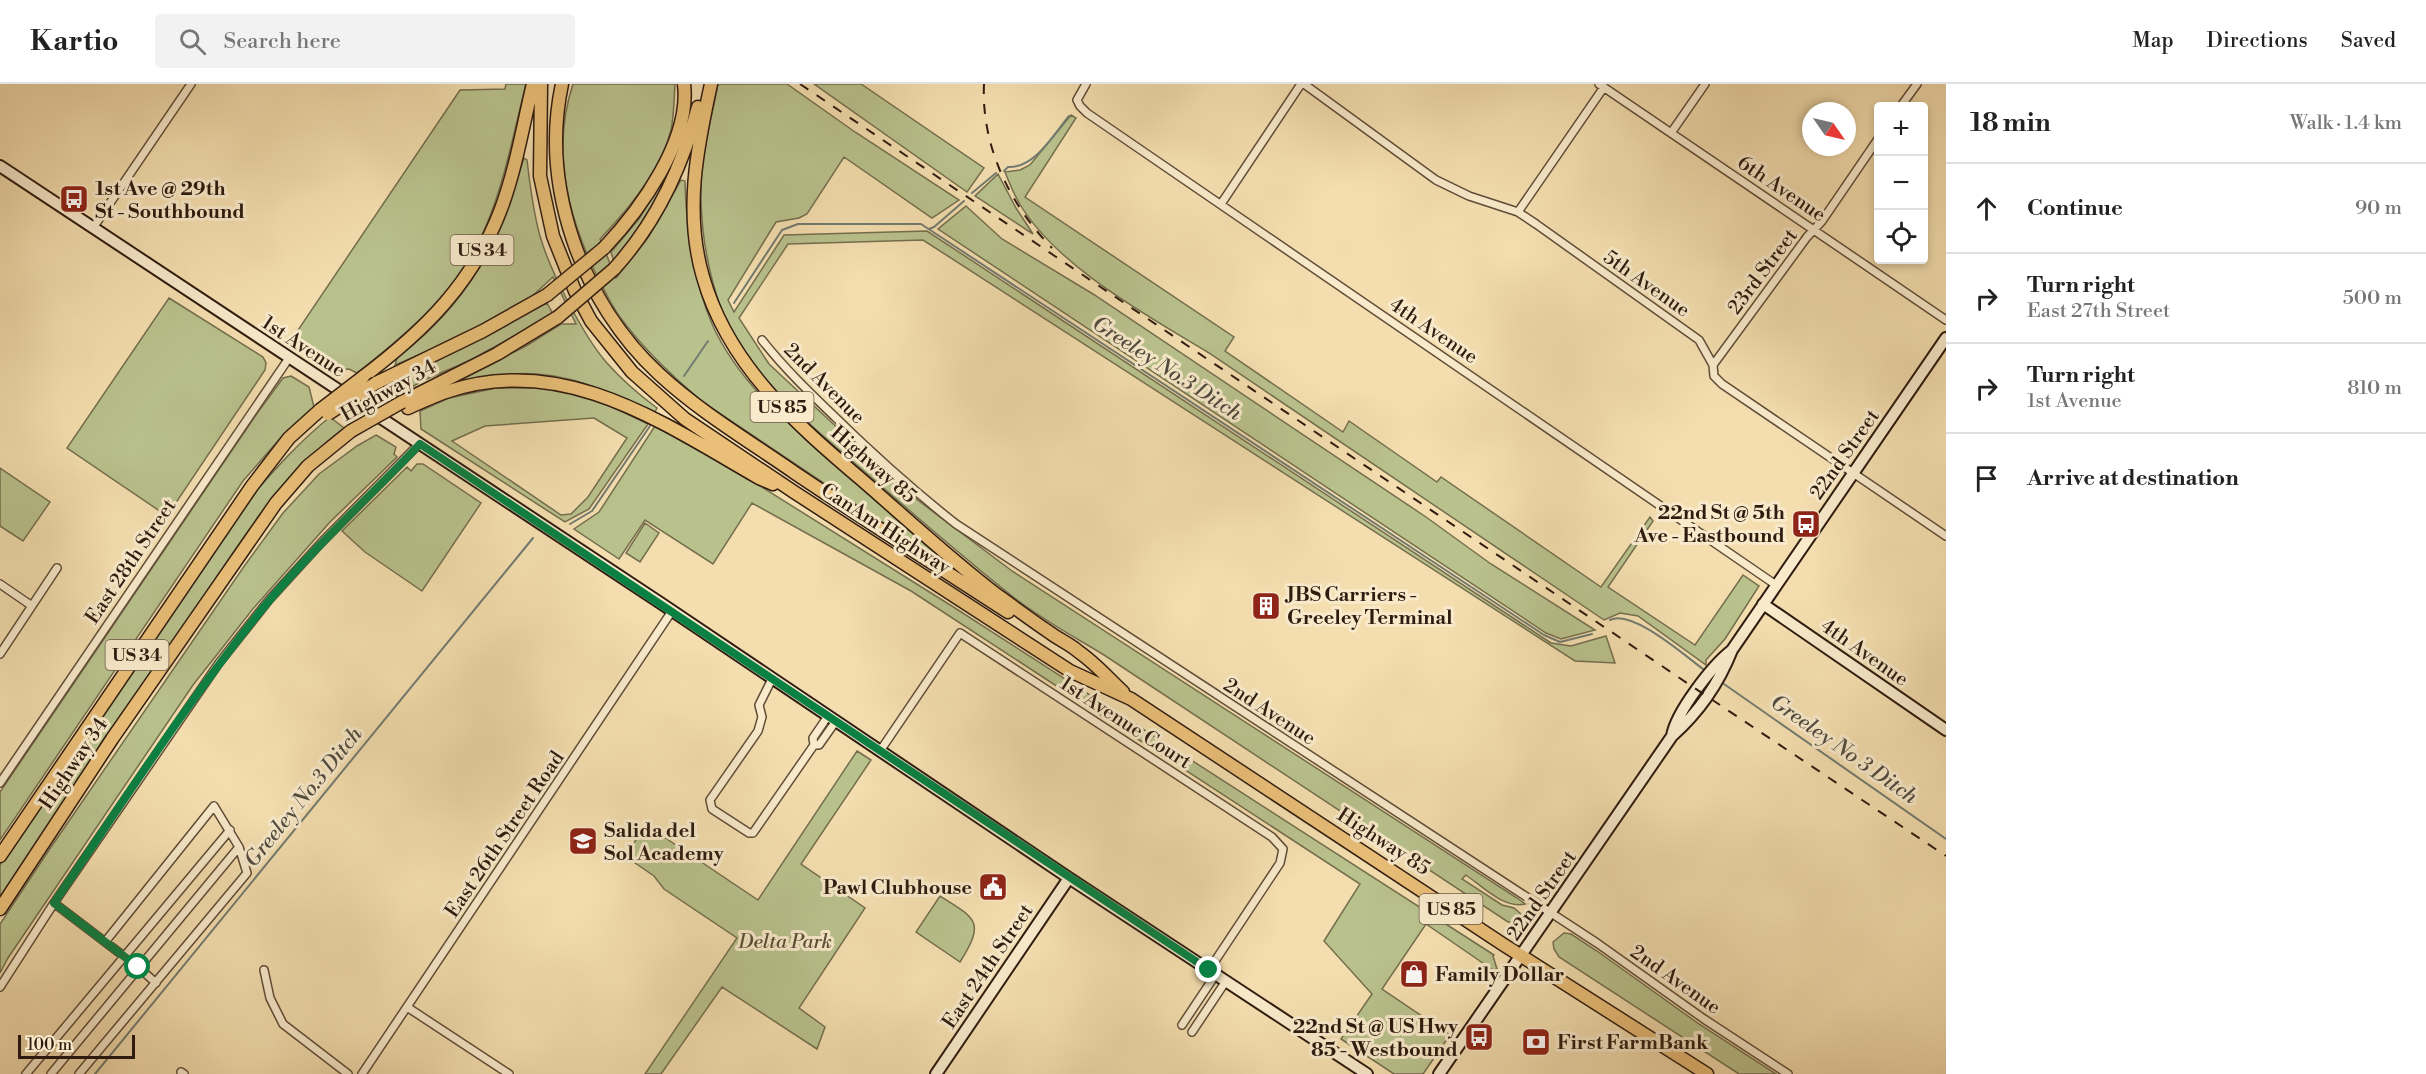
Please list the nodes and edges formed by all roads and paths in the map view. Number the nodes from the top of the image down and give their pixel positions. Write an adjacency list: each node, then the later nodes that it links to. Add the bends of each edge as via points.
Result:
1 (191, 84): 18 (street)
2 (533, 84): 26 (highway, Highway 34 / US 34, bridge, via 501,208 459,287 431,320)
3 (542, 84): 29 (highway, US 85, via 540,176 546,208 562,262 591,321 618,357 658,397)
4 (562, 84): 38 (highway, via 558,106 559,183 570,232 593,286 633,346 683,394 740,436 1024,622)
5 (684, 84): 26 (highway, bridge, via 682,118 672,147 642,201 604,248 547,295)
6 (709, 84): 25 (highway, Highway 34, bridge, via 701,96 671,187 645,232 614,269 558,317); 38 (highway, Highway 85 / US 85, via 694,170 694,224 703,276 735,349 759,382 814,438 947,554)
7 (1086, 84): 16 (street, 4th Avenue, via 1077,100 1080,106)
8 (1303, 84): 16 (street); 17 (street, 5th Avenue, via 1436,180)
9 (1705, 84): 13 (street)
10 (1917, 84): 12 (street)
11 (1602, 85): 13 (street, 6th Avenue); 17 (street)
12 (1904, 102)
13 (1671, 133): 19 (street, 6th Avenue)
14 (1874, 145): 19 (street, 23rd Street)
15 (0, 166): 18 (main road, 1st Avenue)
16 (1221, 204): 33 (street, 4th Avenue)
17 (1518, 212): 24 (street, 5th Avenue, via 1699,340)
18 (93, 228): 23 (main road, 1st Avenue)
19 (1814, 229): 20 (street, 6th Avenue); 24 (street, 23rd Street)
20 (1946, 320)
21 (1946, 338): 28 (main road, 22nd Street)
22 (762, 340): 52 (street, 2nd Avenue, via 793,377 855,436 956,524)
23 (289, 358): 27 (main road, 1st Avenue); 45 (street, East 28th Street)
24 (1713, 365): 28 (street, 5th Avenue, via 1714,376 1722,384)
25 (405, 405): 29 (highway, via 447,392 511,381 572,387 615,400 759,478); 51 (highway, Highway 34 / US 34, via 354,434 266,517)
26 (324, 412): 48 (highway, Highway 34 / US 34, via 289,438 252,486)
27 (420, 444): 37 (main road, 1st Avenue); 50 (street, via 321,543 219,663)
28 (1853, 472): 30 (street, 5th Avenue); 33 (main road, 22nd Street)
29 (794, 492): 34 (highway, CanAm Highway / US 85)
30 (1946, 536)
31 (57, 568): 36 (street)
32 (0, 584): 36 (street)
33 (1776, 585): 35 (main road, 22nd Street)
34 (958, 598): 41 (highway, Highway 85 / US 85, via 1070,671)
35 (1763, 604): 43 (main road, 4th Avenue); 52 (main road, 22nd Street, via 1707,697 1672,736)
36 (32, 606): 39 (street)
37 (672, 611): 40 (main road, 1st Avenue); 62 (street, East 26th Street Road)
38 (1049, 633): 41 (highway, Highway 85 / US 85, via 1080,652)
39 (0, 654)
40 (772, 679): 42 (main road, 1st Avenue); 42 (street, via 759,705 762,717 758,731 710,800 712,809 753,833 814,745 819,745)
41 (1131, 699): 54 (highway, Highway 85 / US 85)
42 (832, 718): 44 (main road, 1st Avenue)
43 (1945, 727)
44 (880, 751): 49 (main road, 1st Avenue); 58 (street, 1st Avenue Court, via 960,633 1275,840 1283,849 1280,863)
45 (0, 783)
46 (230, 830): 47 (street); 53 (street, via 214,806); 55 (street)
47 (239, 847): 56 (street); 60 (street, via 247,873)
48 (0, 856)
49 (1069, 878): 58 (main road, 1st Avenue); 71 (main road, East 24th Street)
50 (54, 903): 53 (street); 61 (street)
51 (0, 909)
52 (1551, 913): 54 (main road, 22nd Street); 75 (street, 2nd Avenue)
53 (105, 942): 55 (street)
54 (1521, 955): 73 (main road, 22nd Street); 74 (highway, Highway 85 / US 85)
55 (123, 956): 56 (street); 65 (street)
56 (138, 967): 60 (street); 66 (street)
57 (264, 970): 68 (street, via 270,999 284,1024)
58 (1212, 972): 59 (main road, 1st Avenue); 63 (street)
59 (1226, 981): 64 (street); 72 (main road, 1st Avenue)
60 (156, 983): 67 (street)
61 (0, 987)
62 (407, 1007): 69 (street, East 26th Street Road); 70 (street)
63 (1182, 1025)
64 (1192, 1032)
65 (26, 1074)
66 (51, 1074)
67 (79, 1074)
68 (348, 1074)
69 (362, 1074)
70 (509, 1074)
71 (936, 1074)
72 (1367, 1074)
73 (1439, 1074)
74 (1707, 1074)
75 (1788, 1074)

